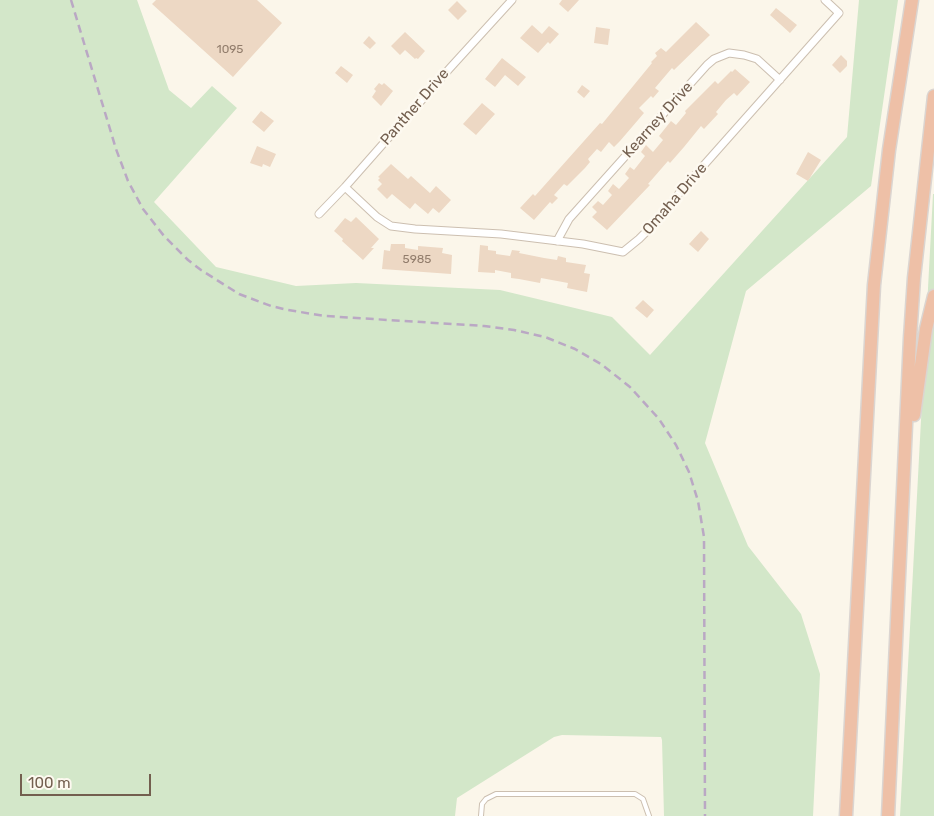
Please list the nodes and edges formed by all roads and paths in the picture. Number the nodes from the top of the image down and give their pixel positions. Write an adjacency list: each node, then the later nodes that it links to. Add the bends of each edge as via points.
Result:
1 (512, 0): 6 (street, Panther Drive)
2 (825, 0): 4 (street, Omaha Drive, via 839,13)
3 (912, 0): 13 (highway, via 889,150 874,285)
4 (780, 80): 8 (street, Omaha Drive, via 665,213 622,252); 8 (street, Kearney Drive, via 757,59 744,54 729,53 707,65 569,219)
5 (934, 96): 10 (highway, via 914,278)
6 (345, 187): 7 (street, Panther Drive); 8 (street, Omaha Drive, via 391,226)
7 (318, 214)
8 (557, 241)
9 (934, 296): 10 (highway, via 922,352)
10 (904, 505): 14 (highway)
11 (481, 816): 12 (lane, via 482,804 496,794 635,794 643,799)
12 (649, 816)
13 (846, 816)
14 (888, 816)

